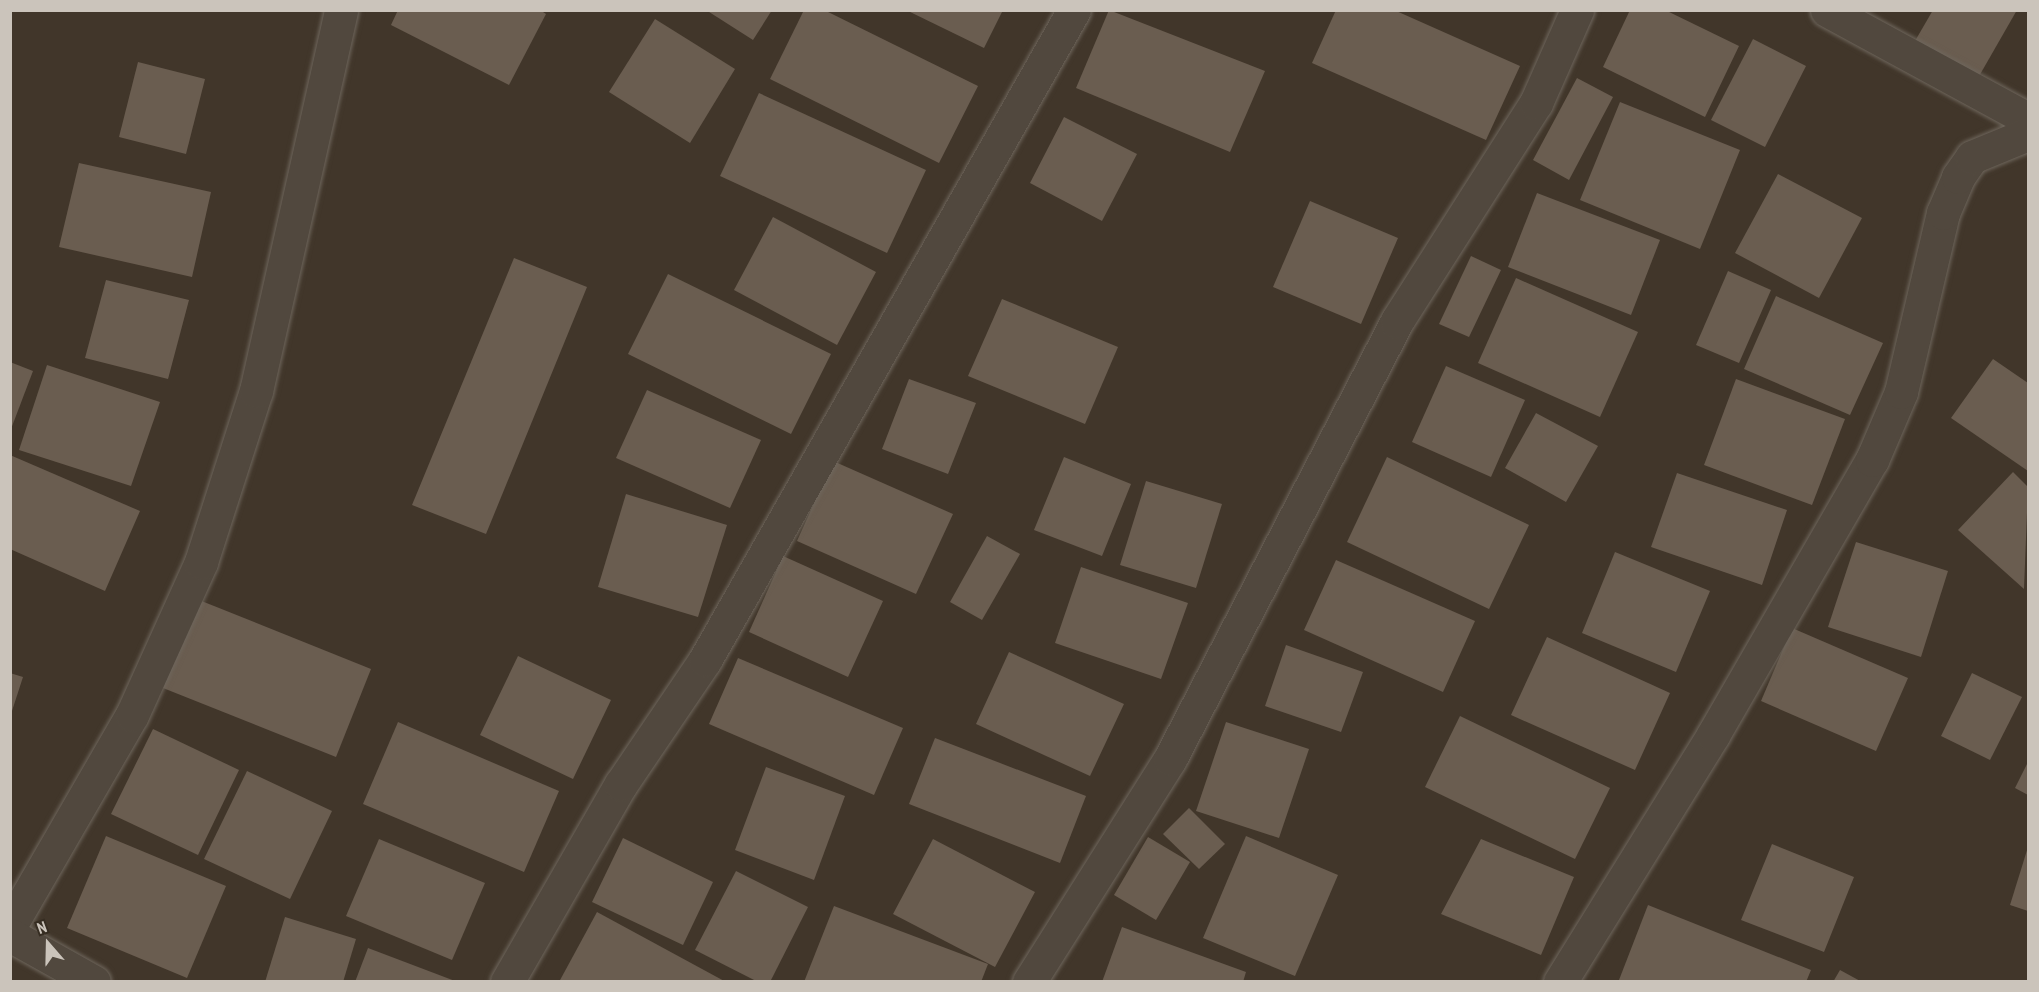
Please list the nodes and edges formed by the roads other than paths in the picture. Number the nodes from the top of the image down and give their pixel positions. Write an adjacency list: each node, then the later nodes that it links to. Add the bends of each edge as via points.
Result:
1 (341, 10): 7 (street, via 256,391 201,561 132,715)
2 (1074, 10): 10 (street, via 705,660 621,784)
3 (1577, 10): 11 (street, via 1536,102 1397,321 1170,759)
4 (1827, 10): 5 (street)
5 (2028, 119)
6 (2028, 134): 12 (street, via 1972,157 1958,177 1943,213 1901,392 1872,460 1713,735)
7 (10, 926)
8 (10, 935): 9 (street)
9 (94, 981)
10 (507, 981)
11 (1029, 981)
12 (1560, 981)

